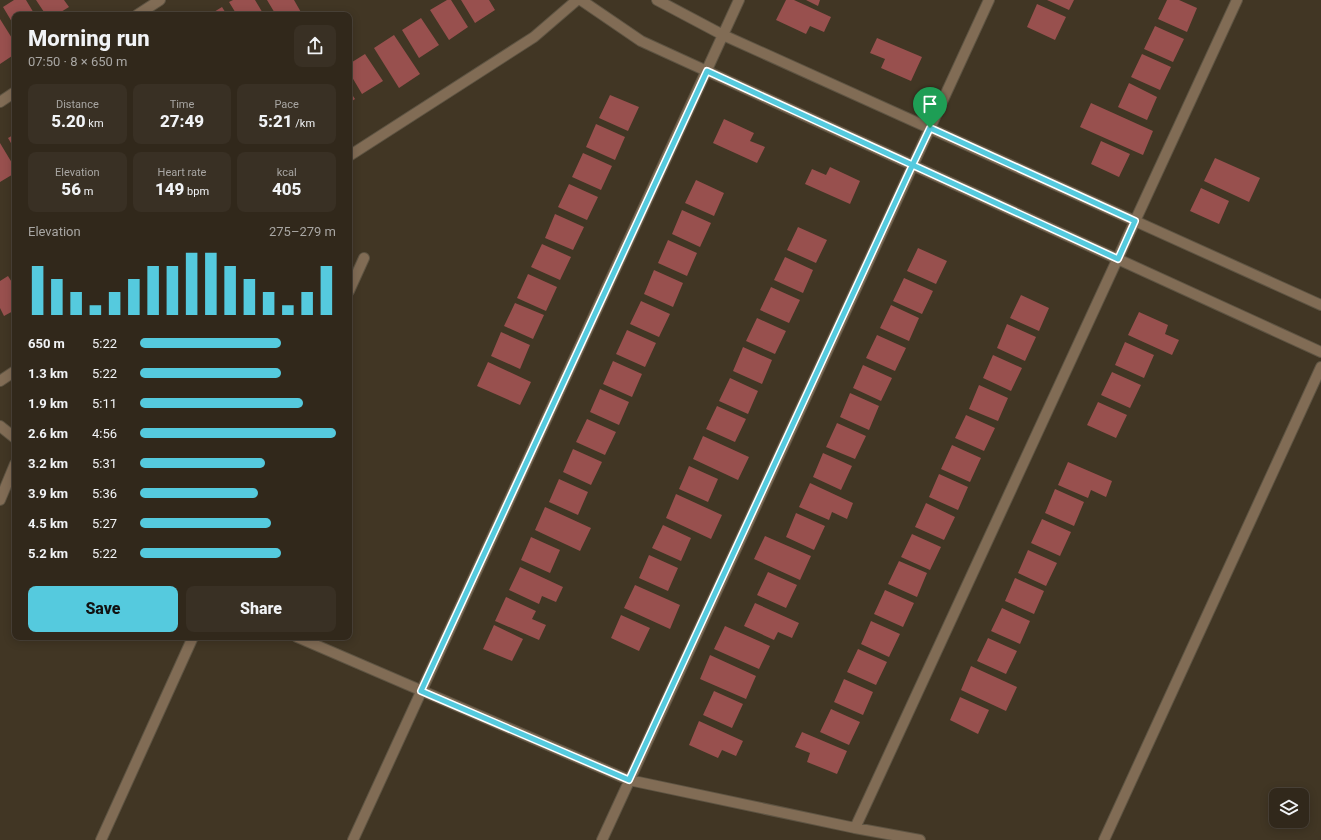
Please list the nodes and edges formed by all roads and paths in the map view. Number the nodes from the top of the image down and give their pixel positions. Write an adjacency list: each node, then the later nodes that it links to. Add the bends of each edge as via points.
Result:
1 (160, 0): 7 (street)
2 (579, 0): 9 (street, via 642,41); 13 (street, via 534,37)
3 (657, 0): 8 (street)
4 (739, 0): 8 (street)
5 (988, 0): 12 (street)
6 (1238, 0): 15 (street)
7 (142, 12)
8 (723, 35): 9 (street); 12 (street)
9 (707, 71): 14 (street); 30 (street)
10 (12, 94): 11 (street)
11 (0, 102)
12 (930, 128): 14 (street); 15 (street)
13 (352, 154)
14 (912, 166): 17 (street); 31 (street)
15 (1135, 221): 17 (street); 19 (street)
16 (364, 258): 18 (street)
17 (1118, 259): 20 (street); 32 (street)
18 (352, 284)
19 (1321, 305)
20 (1321, 352)
21 (1321, 367): 37 (street)
22 (12, 373): 23 (street)
23 (0, 381)
24 (0, 426): 25 (street)
25 (12, 436)
26 (12, 471): 27 (street)
27 (0, 500)
28 (192, 640): 33 (street)
29 (304, 640): 30 (street)
30 (421, 691): 31 (street); 34 (street)
31 (629, 780): 32 (street); 35 (street)
32 (855, 828): 36 (street)
33 (101, 840)
34 (353, 840)
35 (602, 840)
36 (920, 840)
37 (1104, 840)

